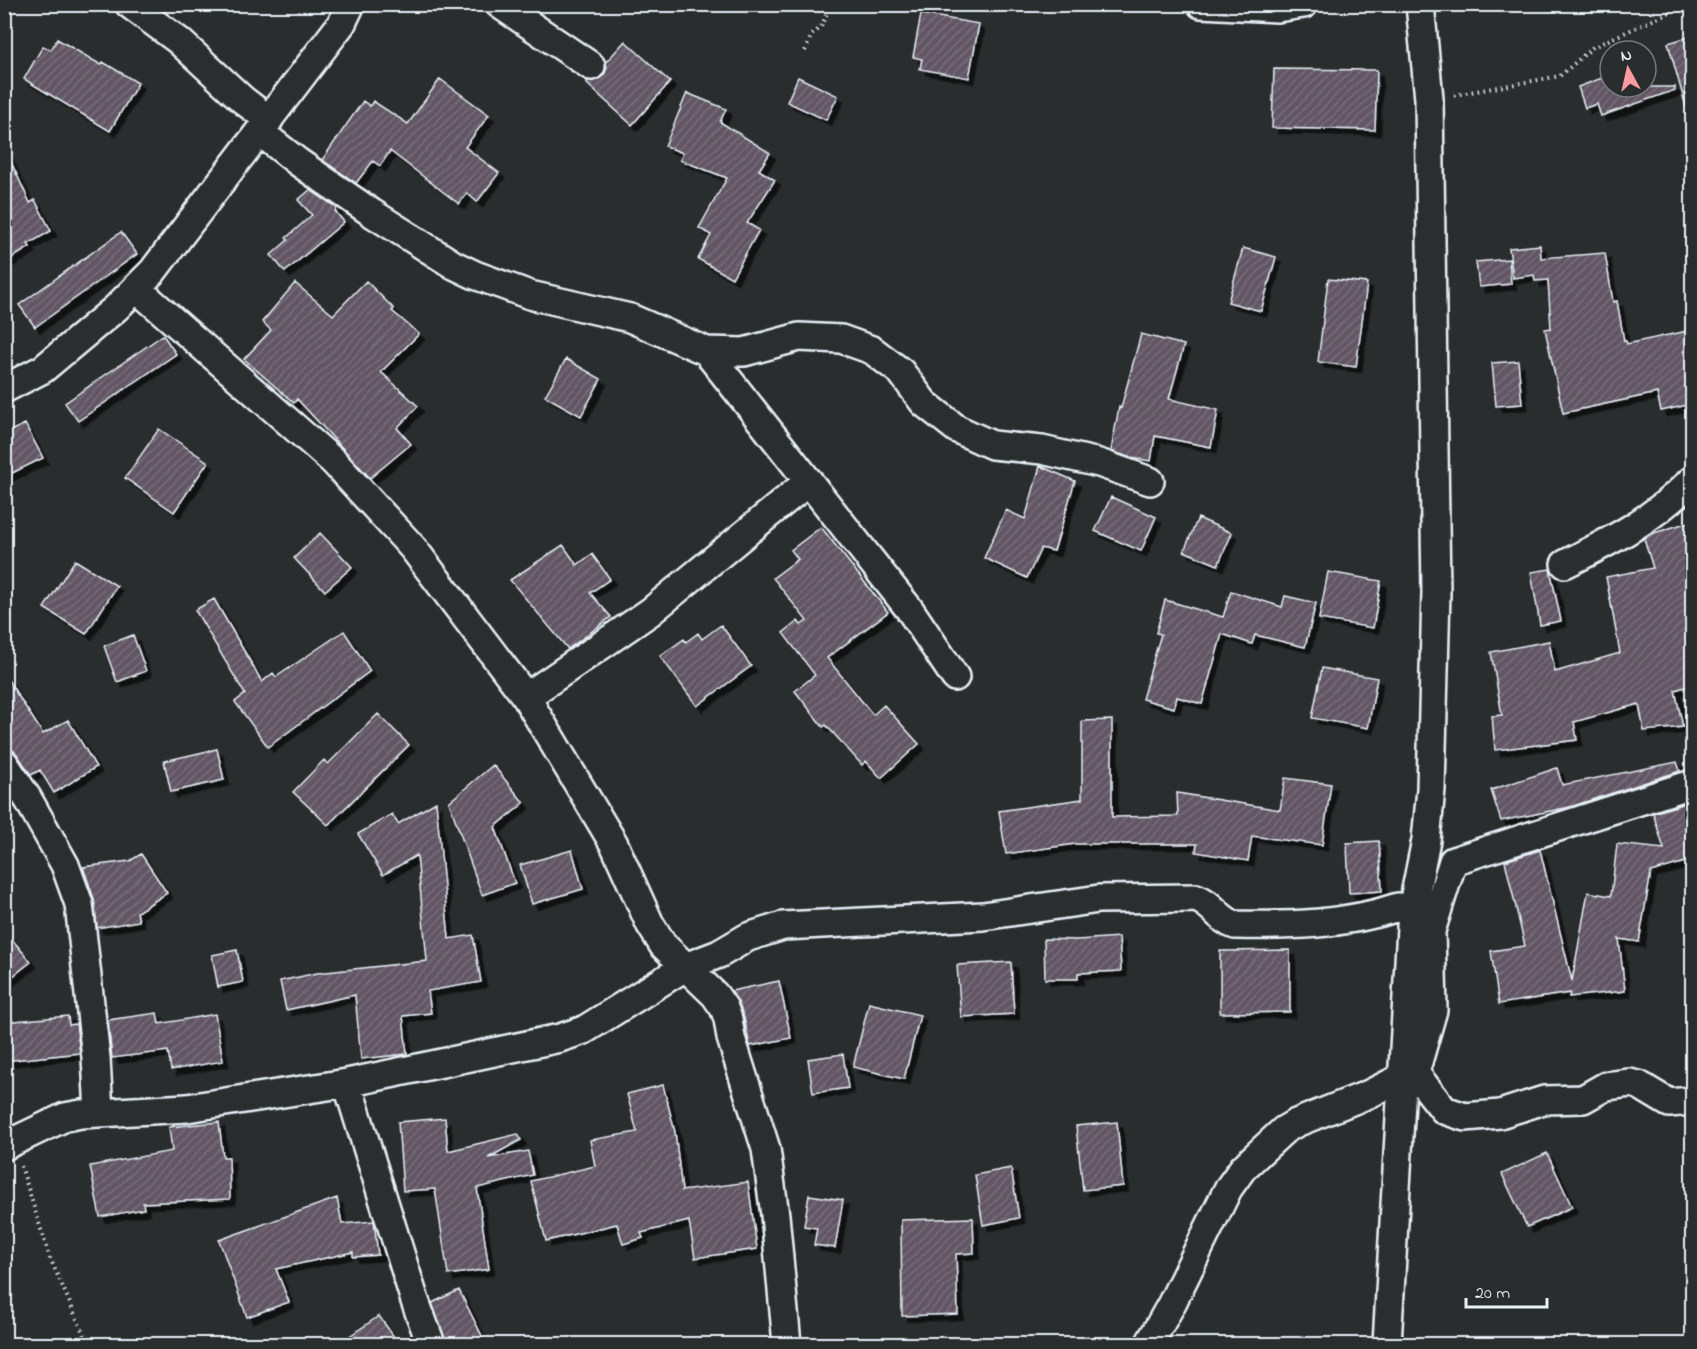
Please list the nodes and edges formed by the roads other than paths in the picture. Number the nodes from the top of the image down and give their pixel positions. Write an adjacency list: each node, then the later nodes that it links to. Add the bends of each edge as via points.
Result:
1 (129, 4): 8 (street, via 179,41 243,100)
2 (351, 4): 8 (street, via 342,23)
3 (499, 4): 7 (street)
4 (1201, 4): 5 (street, via 1277,8)
5 (1304, 4)
6 (1420, 4): 22 (street, via 1429,99 1436,580 1431,789 1412,910)
7 (591, 66)
8 (265, 126): 9 (street); 10 (street, via 298,162 454,265 530,295 630,318)
9 (136, 288): 11 (street, via 43,369); 17 (street, via 333,461 413,548)
10 (706, 351): 13 (street); 14 (street, via 744,352 799,337 841,339 872,350 901,372 924,403 957,429 992,445 1042,450 1100,463)
11 (4, 389)
12 (1692, 480): 15 (street, via 1636,527)
13 (809, 481): 16 (street, via 910,610); 17 (street, via 650,612)
14 (1150, 481)
15 (1565, 564)
16 (955, 677)
17 (526, 697): 21 (street, via 614,844 650,924)
18 (4, 763): 25 (street, via 65,865 76,894)
19 (1692, 784): 22 (street, via 1453,861 1431,931 1433,1010)
20 (1398, 908): 21 (street, via 1372,916 1271,926 1228,923 1196,898 1099,899 983,916 783,926 748,937)
21 (685, 968): 23 (street, via 584,1030); 28 (street, via 724,1008 766,1149)
22 (1408, 1075): 24 (street, via 1444,1110 1466,1117 1516,1110 1544,1100 1583,1099 1606,1086 1630,1083 1669,1103); 29 (street, via 1296,1123 1243,1168 1228,1189); 30 (street); 31 (street)
23 (347, 1083): 25 (street, via 187,1108); 27 (street)
24 (1692, 1101)
25 (99, 1113): 26 (street, via 65,1117)
26 (9, 1144)
27 (431, 1344)
28 (787, 1344)
29 (1149, 1344)
30 (1388, 1344)
31 (1406, 1344)

